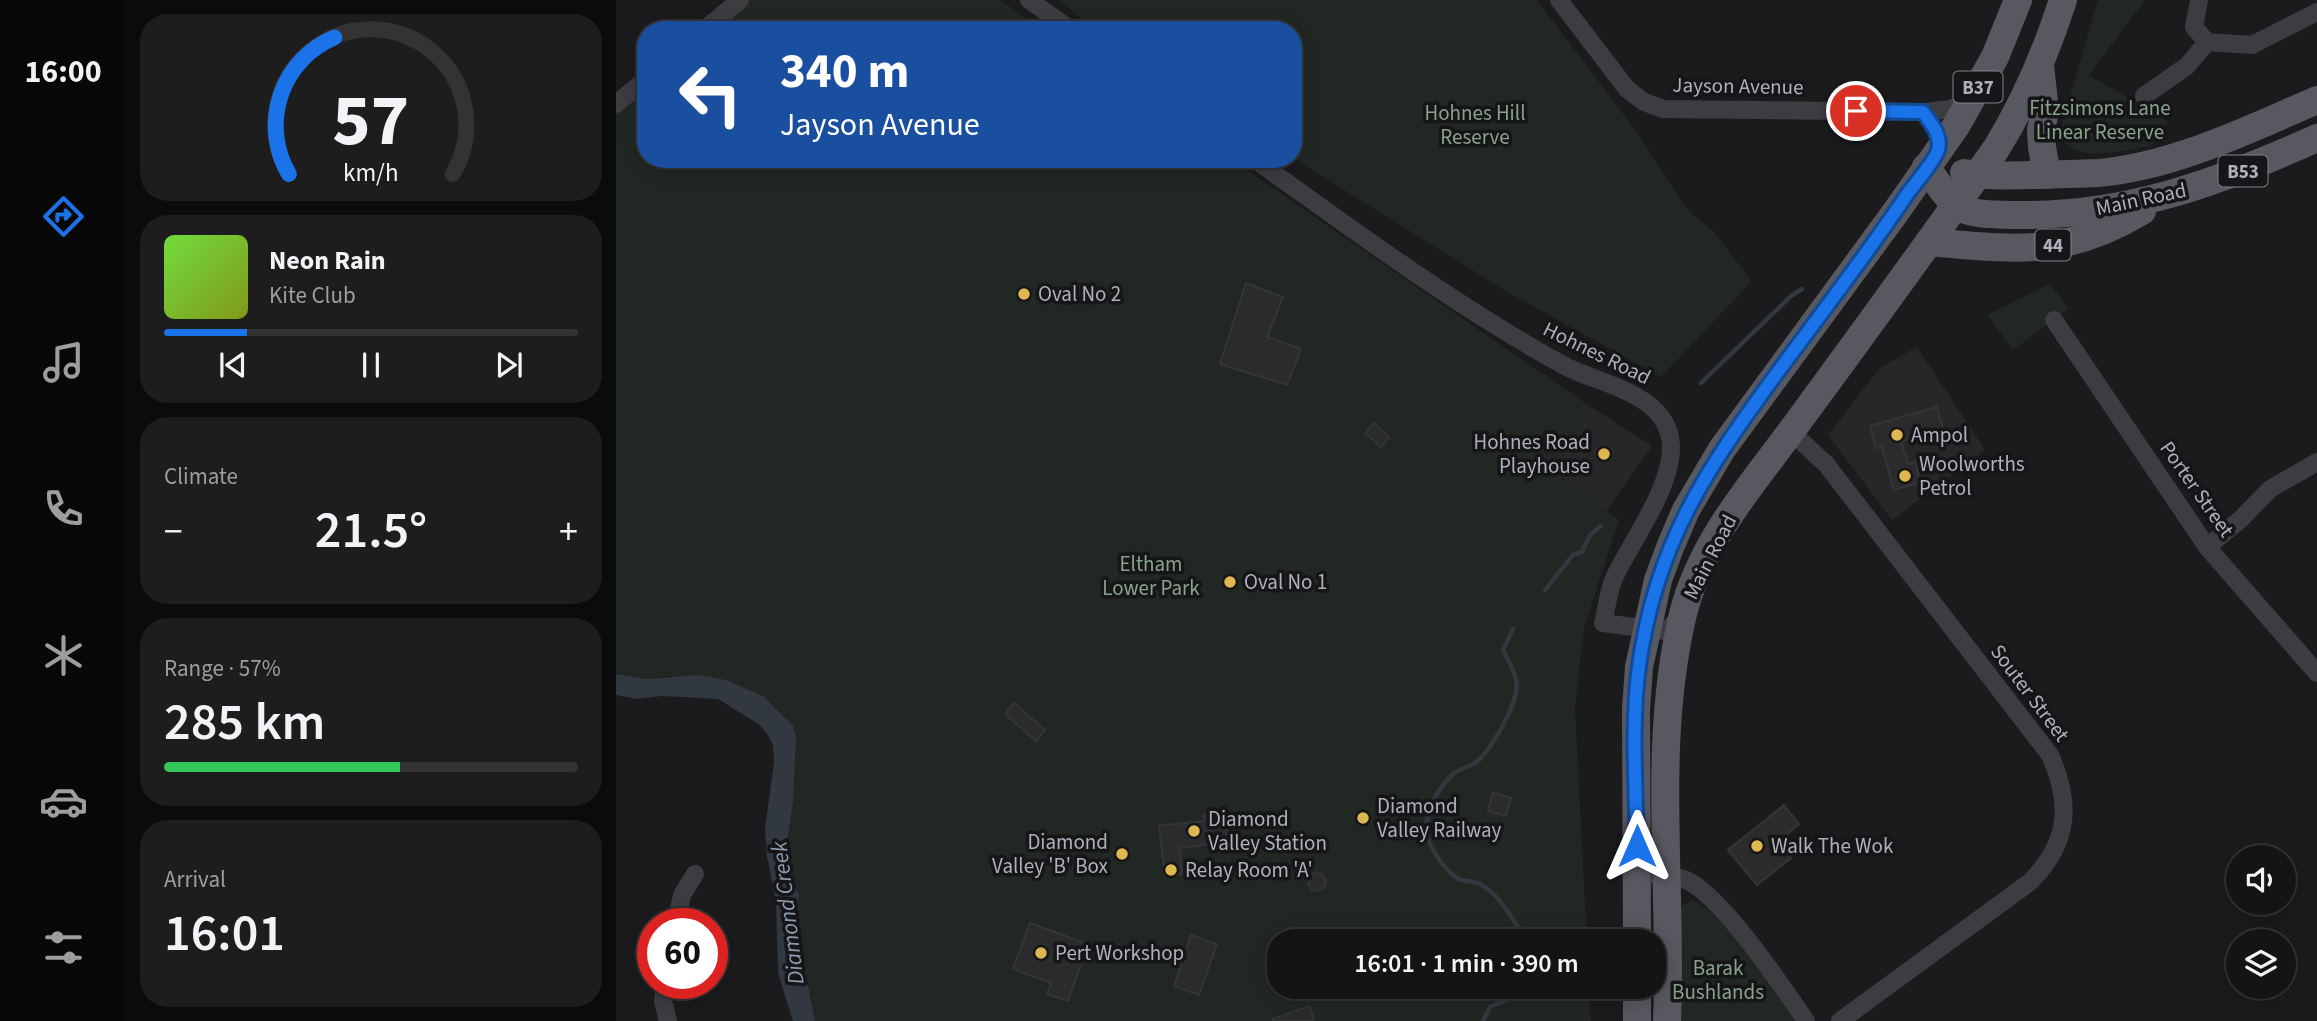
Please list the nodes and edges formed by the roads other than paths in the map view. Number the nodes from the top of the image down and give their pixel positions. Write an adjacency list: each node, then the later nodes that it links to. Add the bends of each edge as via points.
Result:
1 (740, 0): 8 (street)
2 (1029, 0): 9 (street)
3 (1559, 0): 17 (street, Jayson Avenue, via 1627,89 1644,102 1663,108)
4 (2018, 0): 14 (main road, B37)
5 (2063, 0): 11 (main road, B37)
6 (2199, 0): 10 (street, via 2194,27)
7 (2317, 12): 10 (street, via 2252,45)
8 (715, 21)
9 (1058, 21)
10 (2207, 42): 13 (street, via 2187,66)
11 (2040, 65): 21 (main road); 22 (main road, B37, via 2010,125)
12 (637, 86): 16 (street)
13 (2144, 96)
14 (1971, 100): 17 (street, Jayson Avenue, via 1950,109); 19 (main road, B37)
15 (2317, 100): 21 (main road, Main Road / B53, via 2161,161 2099,173)
16 (616, 104)
17 (1923, 112): 19 (street, via 1938,138)
18 (2317, 138): 23 (main road, Main Road / B53, via 2239,173)
19 (1932, 159): 22 (main road, Main Road / B53); 24 (main road); 31 (main road, Main Road, via 1722,449 1671,545)
20 (1267, 168): 31 (street, Hohnes Road, via 1442,293 1579,373 1637,396 1662,416 1671,444 1666,479 1613,580 1603,623)
21 (2047, 174): 22 (main road, Main Road / B53)
22 (1977, 175): 24 (main road, Main Road)
23 (2166, 196): 24 (main road, Main Road / B53, via 2114,208 2048,215 1991,214); 25 (main road, 44, via 2103,231 2071,242 2017,249)
24 (1956, 205): 25 (main road, Main Road)
25 (1928, 242): 27 (main road, Main Road)
26 (2054, 320): 29 (street, Porter Street)
27 (1791, 432): 30 (main road, Main Road, via 1725,523); 44 (street, Souter Street, via 1826,464 2050,755 2064,794 2058,844 2030,882)
28 (2317, 462): 29 (street, via 2270,489)
29 (2207, 547): 32 (street, Porter Street)
30 (1683, 614): 31 (street, Hohnes Road, via 1666,631); 35 (main road, Main Road, via 1666,730)
31 (1646, 629): 34 (main road, Main Road, via 1636,709)
32 (2317, 673)
33 (695, 874): 36 (street)
34 (1637, 874): 35 (street); 37 (main road, Main Road)
35 (1665, 875): 42 (main road, Main Road); 43 (street, via 1686,880 1709,897)
36 (679, 908)
37 (1637, 929)
38 (663, 999): 40 (street)
39 (1637, 999): 41 (main road)
40 (668, 1021)
41 (1637, 1021)
42 (1667, 1021)
43 (1806, 1021)
44 (1840, 1021)

